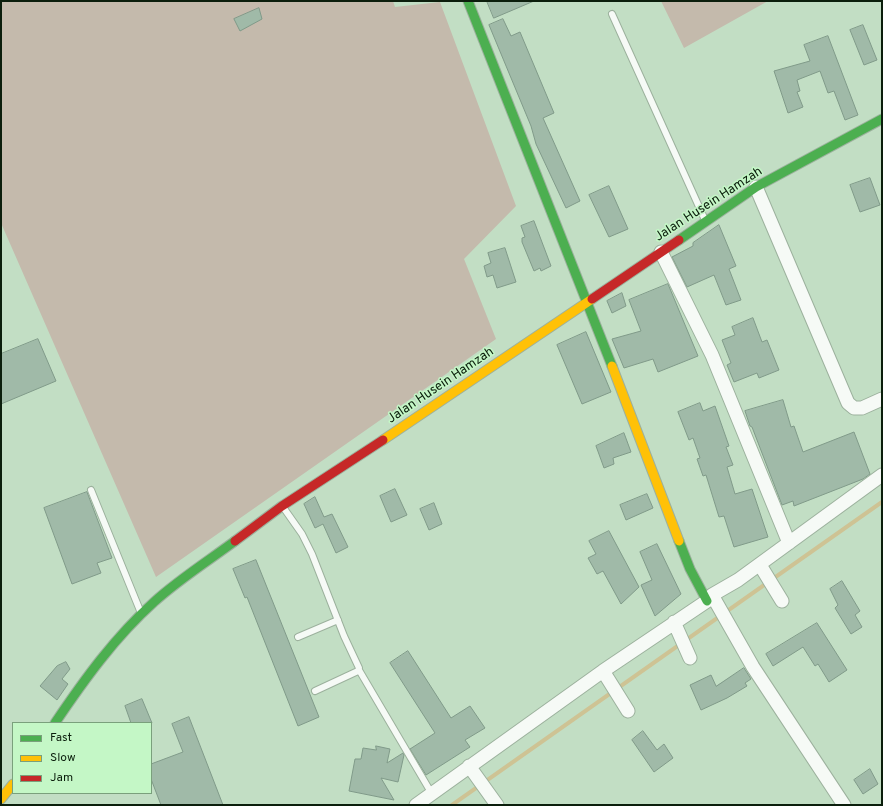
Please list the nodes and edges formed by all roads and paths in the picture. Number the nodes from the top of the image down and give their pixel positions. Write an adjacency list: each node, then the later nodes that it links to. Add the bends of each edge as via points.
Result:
1 (468, 1): 7 (street)
2 (612, 14): 5 (lane)
3 (882, 119): 4 (street, Jalan Husein Hamzah)
4 (756, 187): 5 (street, Jalan Husein Hamzah); 8 (street, via 848,402 854,408 862,408)
5 (706, 221): 6 (street, Jalan Husein Hamzah)
6 (661, 252): 7 (street, Jalan Husein Hamzah); 12 (street, via 712,355)
7 (587, 302): 11 (street, Jalan Husein Hamzah); 15 (street, via 690,569)
8 (882, 399)
9 (882, 475): 12 (street)
10 (91, 490): 16 (lane)
11 (282, 506): 16 (street, Jalan Husein Hamzah); 17 (lane, via 302,534 312,554)
12 (789, 543): 13 (street)
13 (762, 568): 14 (street); 15 (street, via 738,580)
14 (780, 597)
15 (712, 600): 18 (street); 32 (street)
16 (141, 614): 25 (street, Jalan Husein Hamzah, via 106,653)
17 (338, 620): 19 (lane); 21 (lane)
18 (675, 625): 20 (street); 22 (street)
19 (298, 637)
20 (688, 654)
21 (359, 670): 23 (lane); 28 (lane)
22 (605, 673): 24 (street); 26 (street)
23 (315, 691)
24 (626, 707)
25 (56, 722)
26 (471, 770): 28 (street); 30 (street)
27 (12, 785): 29 (street)
28 (432, 794): 31 (street)
29 (1, 799)
30 (494, 801)
31 (416, 805)
32 (844, 805)

